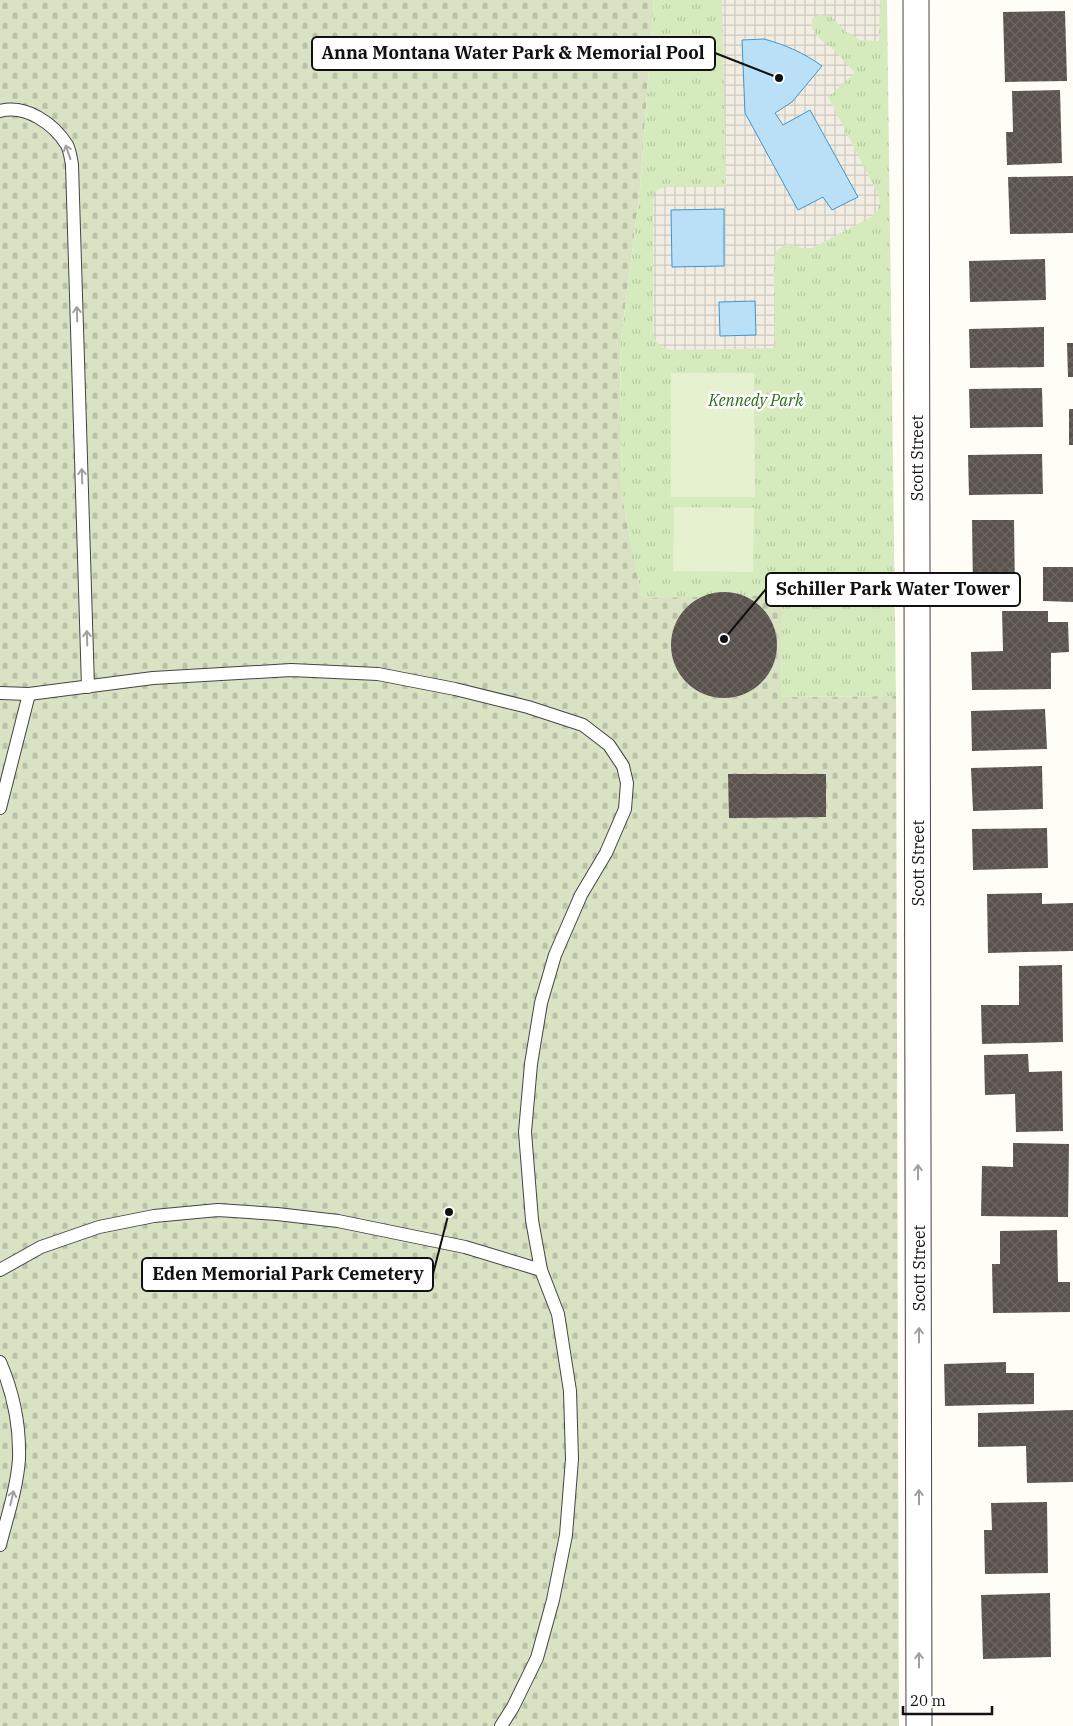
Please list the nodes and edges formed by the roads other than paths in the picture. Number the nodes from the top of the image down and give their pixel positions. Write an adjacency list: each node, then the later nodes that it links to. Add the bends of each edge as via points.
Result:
1 (916, 0): 12 (street, Scott Street, one-way to 1)
2 (0, 111): 3 (lane, one-way to 2, via 72,165 68,147 51,126 30,113)
3 (88, 687): 5 (lane); 8 (lane, via 153,678 290,670 378,674 528,707 583,725 609,744 622,766 627,783 625,809 606,853 581,895 556,955 541,1003 530,1064 525,1132 532,1220)
4 (0, 692): 5 (lane)
5 (29, 694): 6 (lane)
6 (0, 808)
7 (0, 1270): 8 (lane, via 41,1247 99,1227 154,1216 218,1210 338,1221 465,1247)
8 (541, 1270): 11 (lane, via 558,1314 570,1391 572,1459 566,1535 537,1658)
9 (0, 1362): 10 (lane, one-way to 9, via 19,1459 17,1421)
10 (0, 1546)
11 (501, 1726)
12 (919, 1726)

